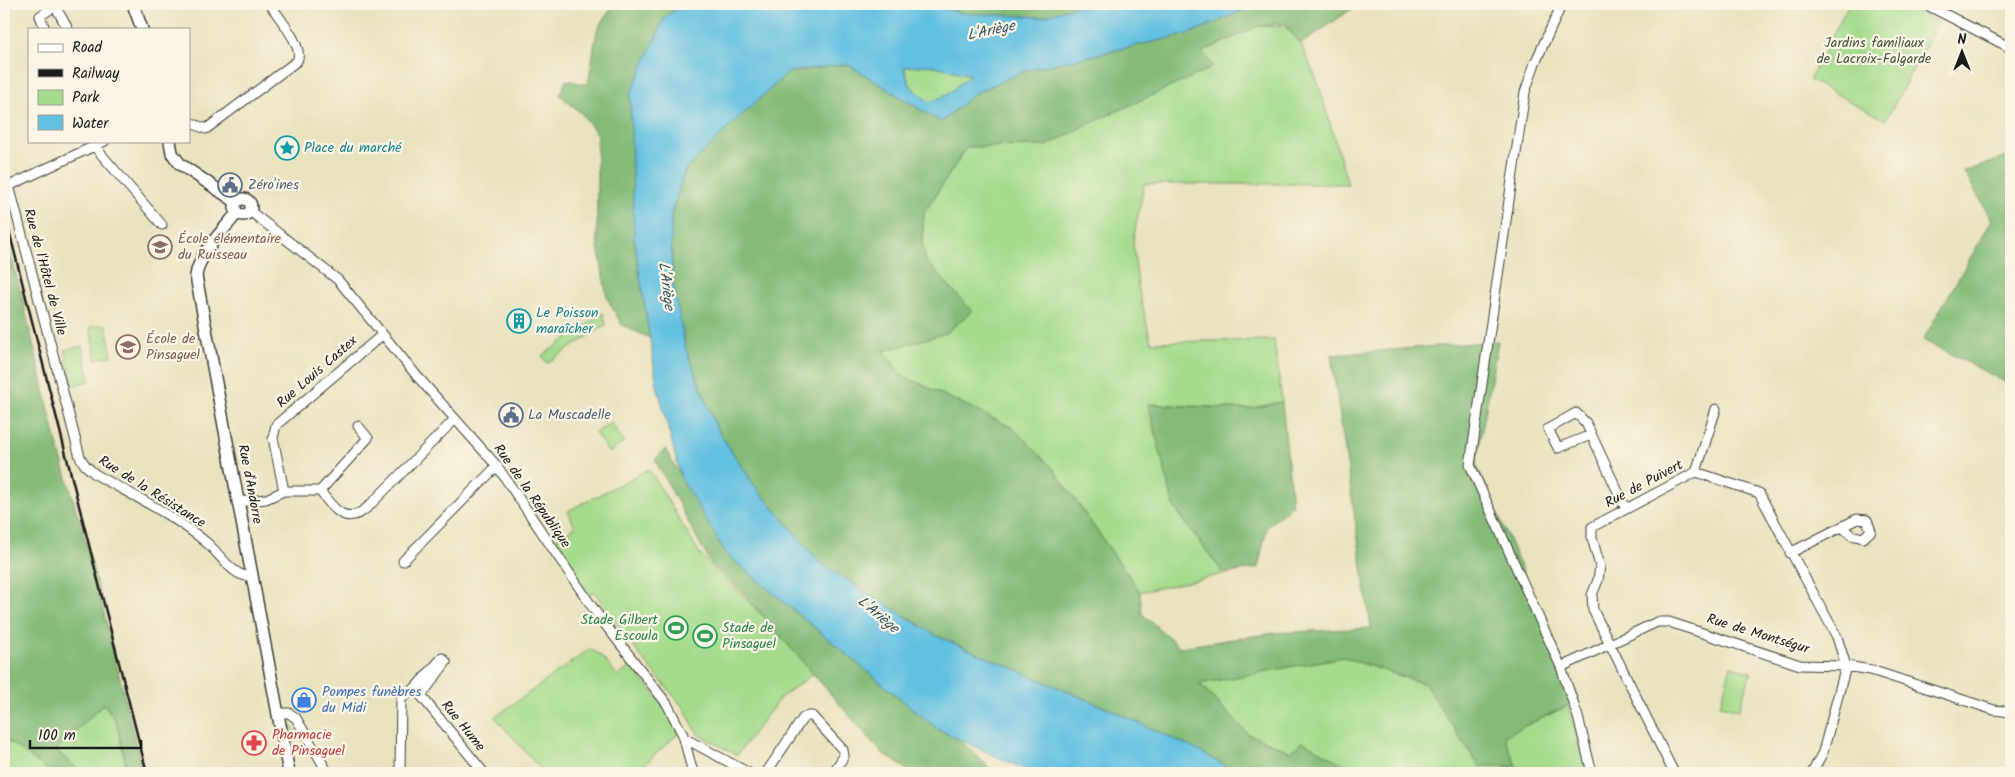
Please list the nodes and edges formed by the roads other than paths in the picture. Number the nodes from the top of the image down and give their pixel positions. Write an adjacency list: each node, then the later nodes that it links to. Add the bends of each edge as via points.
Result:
1 (133, 4): 8 (main road)
2 (270, 4): 10 (street, via 298,46 300,56 297,61 206,129)
3 (1562, 4): 35 (street, via 1525,92 1470,464)
4 (1925, 4): 9 (street)
5 (57, 5): 6 (street, via 40,16); 7 (street)
6 (45, 28)
7 (68, 28)
8 (142, 28)
9 (2011, 48)
10 (190, 122)
11 (104, 142): 13 (street, Rue de l'Hôtel de Ville)
12 (170, 142): 14 (main road, via 172,153 180,164)
13 (95, 147): 16 (street); 22 (street, Rue de l'Hôtel de Ville, via 11,185 10,191)
14 (236, 207): 15 (main road, via 244,215); 27 (main road, Rue d'Andorre, via 197,268 196,276)
15 (250, 211): 17 (street, Rue de la République, via 338,280)
16 (162, 226)
17 (382, 335): 19 (street, Rue de la République); 25 (street, Rue Louis Castex, via 276,425 273,438)
18 (1716, 409): 24 (street)
19 (455, 419): 23 (street, Rue de la République); 26 (street, via 363,512 344,516)
20 (358, 426): 26 (street, via 368,438)
21 (1591, 435): 21 (street, via 1586,423 1576,414 1548,429 1558,448); 28 (street)
22 (84, 465): 32 (street, Rue de la Résistance, via 192,530 238,574)
23 (497, 466): 31 (street); 40 (street, Rue de la République, via 597,614 667,704)
24 (1696, 472): 28 (street, Rue de Puivert); 30 (street, Rue de Puivert, via 1759,493)
25 (284, 491): 26 (street); 27 (street, via 266,499)
26 (320, 491)
27 (238, 502): 32 (main road, Rue d'Andorre)
28 (1626, 509): 33 (street, Rue de Puivert, via 1592,527 1600,566 1592,595 1592,610)
29 (1842, 527): 30 (street)
30 (1790, 553): 34 (street, Rue de Puivert, via 1837,637)
31 (403, 561)
32 (252, 576): 39 (main road, Rue d'Andorre)
33 (1611, 645): 34 (street, Rue de Montségur, via 1657,622 1669,622 1800,665); 35 (street, Rue de Montségur); 52 (street)
34 (1846, 666): 38 (street, Rue de Montségur, via 1871,670 1994,710); 53 (street, via 1823,752)
35 (1561, 667): 51 (street)
36 (415, 688): 37 (street, Rue Hume); 37 (street, via 442,658 446,662); 45 (street, via 400,699)
37 (421, 696): 46 (street, Rue Hume)
38 (2011, 712)
39 (278, 713): 43 (main road, Rue d'Andorre); 44 (street, via 289,713 296,718)
40 (684, 738): 41 (street); 42 (street, Rue de la République)
41 (710, 751): 42 (street, via 698,754); 48 (street)
42 (691, 762): 47 (street, Rue de la République)
43 (288, 773)
44 (328, 773)
45 (400, 773)
46 (484, 773)
47 (692, 773)
48 (749, 773)
49 (766, 773): 50 (street, via 803,718 812,716 843,750 844,756)
50 (833, 773)
51 (1592, 773)
52 (1674, 773)
53 (1812, 773)

